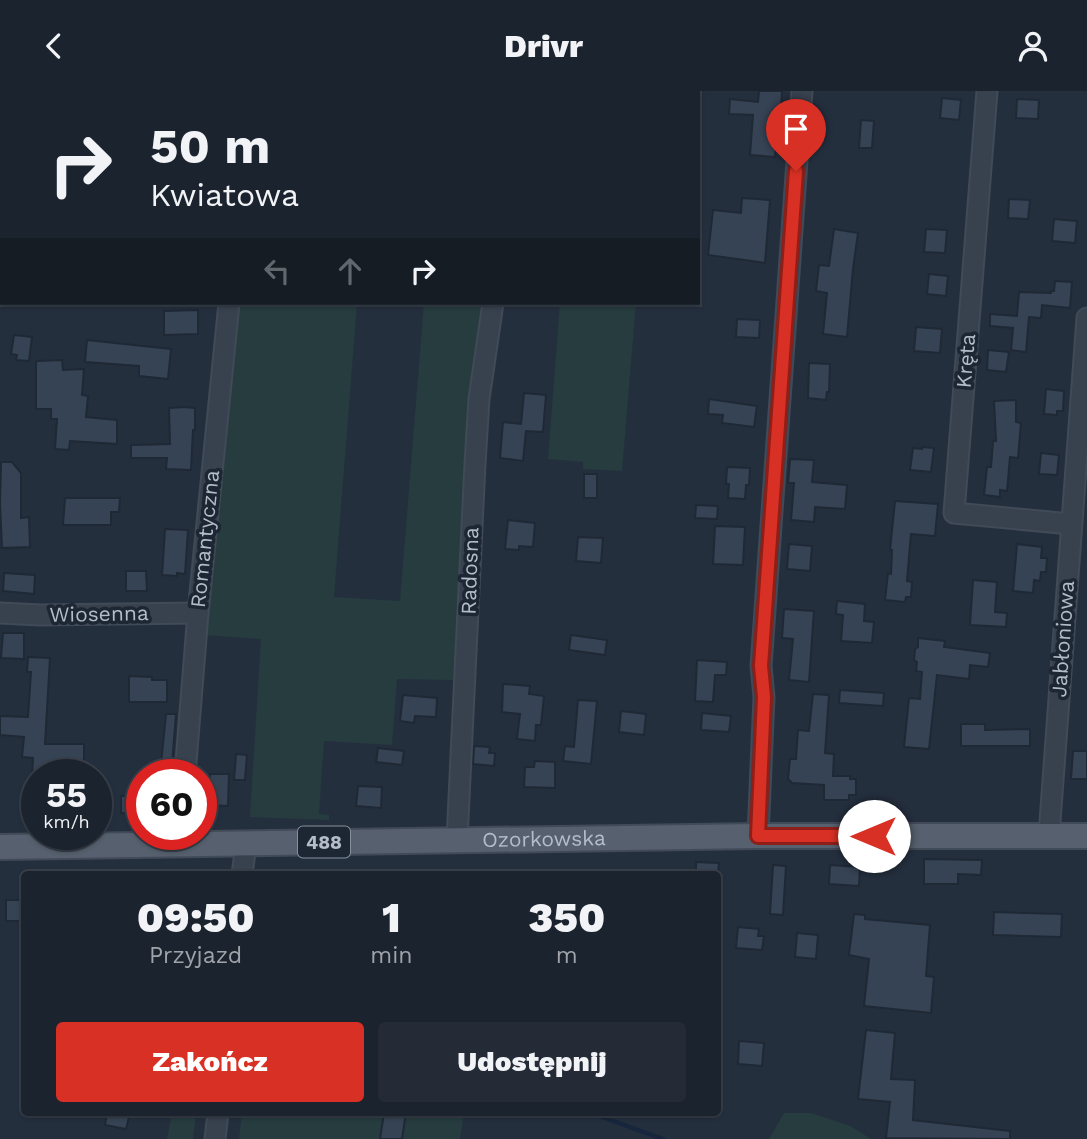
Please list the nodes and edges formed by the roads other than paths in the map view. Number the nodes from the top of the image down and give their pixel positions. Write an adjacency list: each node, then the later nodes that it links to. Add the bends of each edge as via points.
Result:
1 (802, 91): 11 (street, via 761,666 764,697)
2 (987, 91): 6 (street, Kręta, via 954,513)
3 (229, 305): 8 (street, Romantyczna)
4 (493, 305): 13 (street, Radosna, via 475,464)
5 (1087, 318): 6 (street, Jabłoniowa)
6 (1071, 524): 10 (street, Jabłoniowa)
7 (0, 613): 8 (street, Wiosenna)
8 (198, 613): 9 (street, Romantyczna)
9 (186, 759)
10 (1049, 835): 11 (main road, Ozorkowska / 488); 12 (main road, Ozorkowska / 488)
11 (758, 836): 13 (main road, Ozorkowska / 488)
12 (1087, 836)
13 (457, 840): 16 (main road, Ozorkowska / 488)
14 (126, 842): 17 (main road, Ozorkowska / 488)
15 (217, 842): 16 (main road, Ozorkowska / 488)
16 (246, 843): 18 (street)
17 (0, 847)
18 (242, 871)
19 (218, 1116): 20 (street)
20 (215, 1139)

